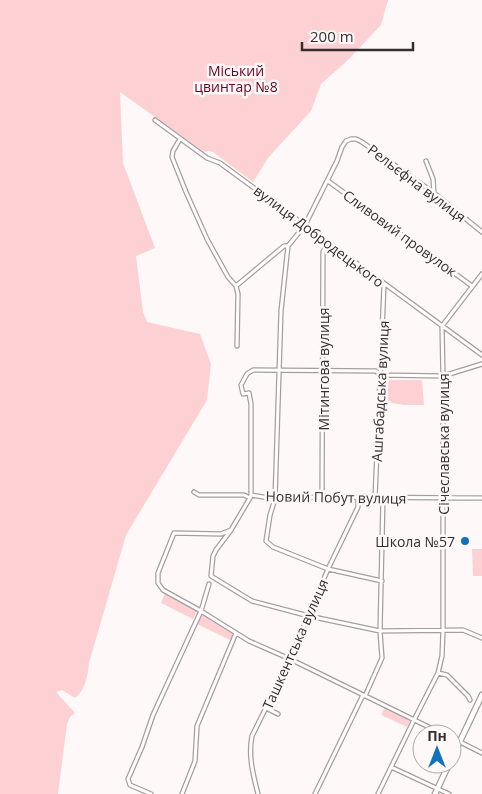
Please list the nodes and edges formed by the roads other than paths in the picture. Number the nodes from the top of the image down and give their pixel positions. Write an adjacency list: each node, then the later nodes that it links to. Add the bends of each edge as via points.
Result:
1 (155, 120): 2 (street, вулиця Добродецького)
2 (180, 139): 6 (street, вулиця Добродецького, via 220,163); 12 (street, via 172,157 207,239)
3 (426, 161): 5 (street)
4 (328, 180): 5 (street, Рельєфна вулиця, via 346,141 356,139); 6 (street); 13 (street, Сливовий провулок)
5 (434, 193): 7 (street, Рельєфна вулиця)
6 (305, 226): 8 (street, вулиця Добродецького); 9 (street)
7 (482, 232)
8 (328, 242): 11 (street, вулиця Добродецького); 19 (street, Мітингова вулиця, via 324,252)
9 (288, 246): 12 (street); 18 (street)
10 (482, 274): 13 (street)
11 (384, 285): 14 (street, вулиця Добродецького); 20 (street, Ашгабадська вулиця)
12 (236, 286): 15 (street)
13 (472, 286): 14 (street)
14 (442, 326): 16 (street, вулиця Добродецького); 21 (street, Січеславська вулиця)
15 (237, 346)
16 (482, 355)
17 (482, 364): 21 (street)
18 (278, 371): 19 (street); 23 (street, via 253,370 241,385 243,394 249,393 250,404); 30 (street)
19 (322, 372): 20 (street, via 376,371); 24 (street, Мітингова вулиця)
20 (380, 375): 21 (street); 26 (street, Ашгабадська вулиця)
21 (443, 376): 28 (street, Січеславська вулиця)
22 (194, 492): 23 (street, Новий Побут вулиця, via 198,495)
23 (250, 497): 30 (street, Новий Побут вулиця); 31 (street)
24 (322, 497): 25 (street, Новий Побут вулиця); 30 (street, Новий Побут вулиця)
25 (358, 498): 26 (street, Новий Побут вулиця); 32 (street, Ташкентська вулиця, via 358,507)
26 (375, 498): 27 (street, Новий Побут вулиця)
27 (382, 498): 28 (street, Новий Побут вулиця); 33 (street)
28 (443, 498): 29 (street, Новий Побут вулиця); 38 (street, Січеславська вулиця)
29 (482, 498)
30 (275, 499): 32 (street, via 267,532 268,544)
31 (231, 530): 35 (street, via 221,534 174,532 158,573 158,583 163,590); 36 (street, via 213,556 211,576 252,601)
32 (328, 569): 33 (street); 36 (street, Ташкентська вулиця)
33 (382, 581): 37 (street)
34 (209, 584): 35 (street)
35 (202, 611): 39 (street); 58 (street, via 153,715 128,782)
36 (309, 616): 37 (street); 41 (street, Ташкентська вулиця)
37 (380, 631): 38 (street); 43 (street, via 382,658)
38 (443, 631): 40 (street, via 462,630); 42 (street, Січеславська вулиця)
39 (236, 633): 41 (street); 59 (street, via 197,726 195,761)
40 (482, 638)
41 (290, 659): 43 (street); 47 (street, Ташкентська вулиця)
42 (438, 673): 45 (street, via 447,676); 50 (street, Січеславська вулиця)
43 (364, 695): 50 (street); 61 (street)
44 (482, 695): 46 (main road)
45 (470, 700)
46 (476, 707): 48 (street); 52 (main road)
47 (266, 708): 49 (street); 60 (street, Ташкентська вулиця, via 250,747)
48 (482, 709)
49 (278, 714)
50 (414, 720): 51 (street); 55 (street, Січеславська вулиця)
51 (422, 724)
52 (462, 738)
53 (462, 743): 54 (street)
54 (482, 753)
55 (391, 767): 57 (street); 62 (street, Січеславська вулиця)
56 (445, 774): 57 (main road)
57 (437, 791): 63 (street)
58 (151, 794)
59 (182, 794)
60 (258, 794)
61 (315, 794)
62 (378, 794)
63 (449, 794)

